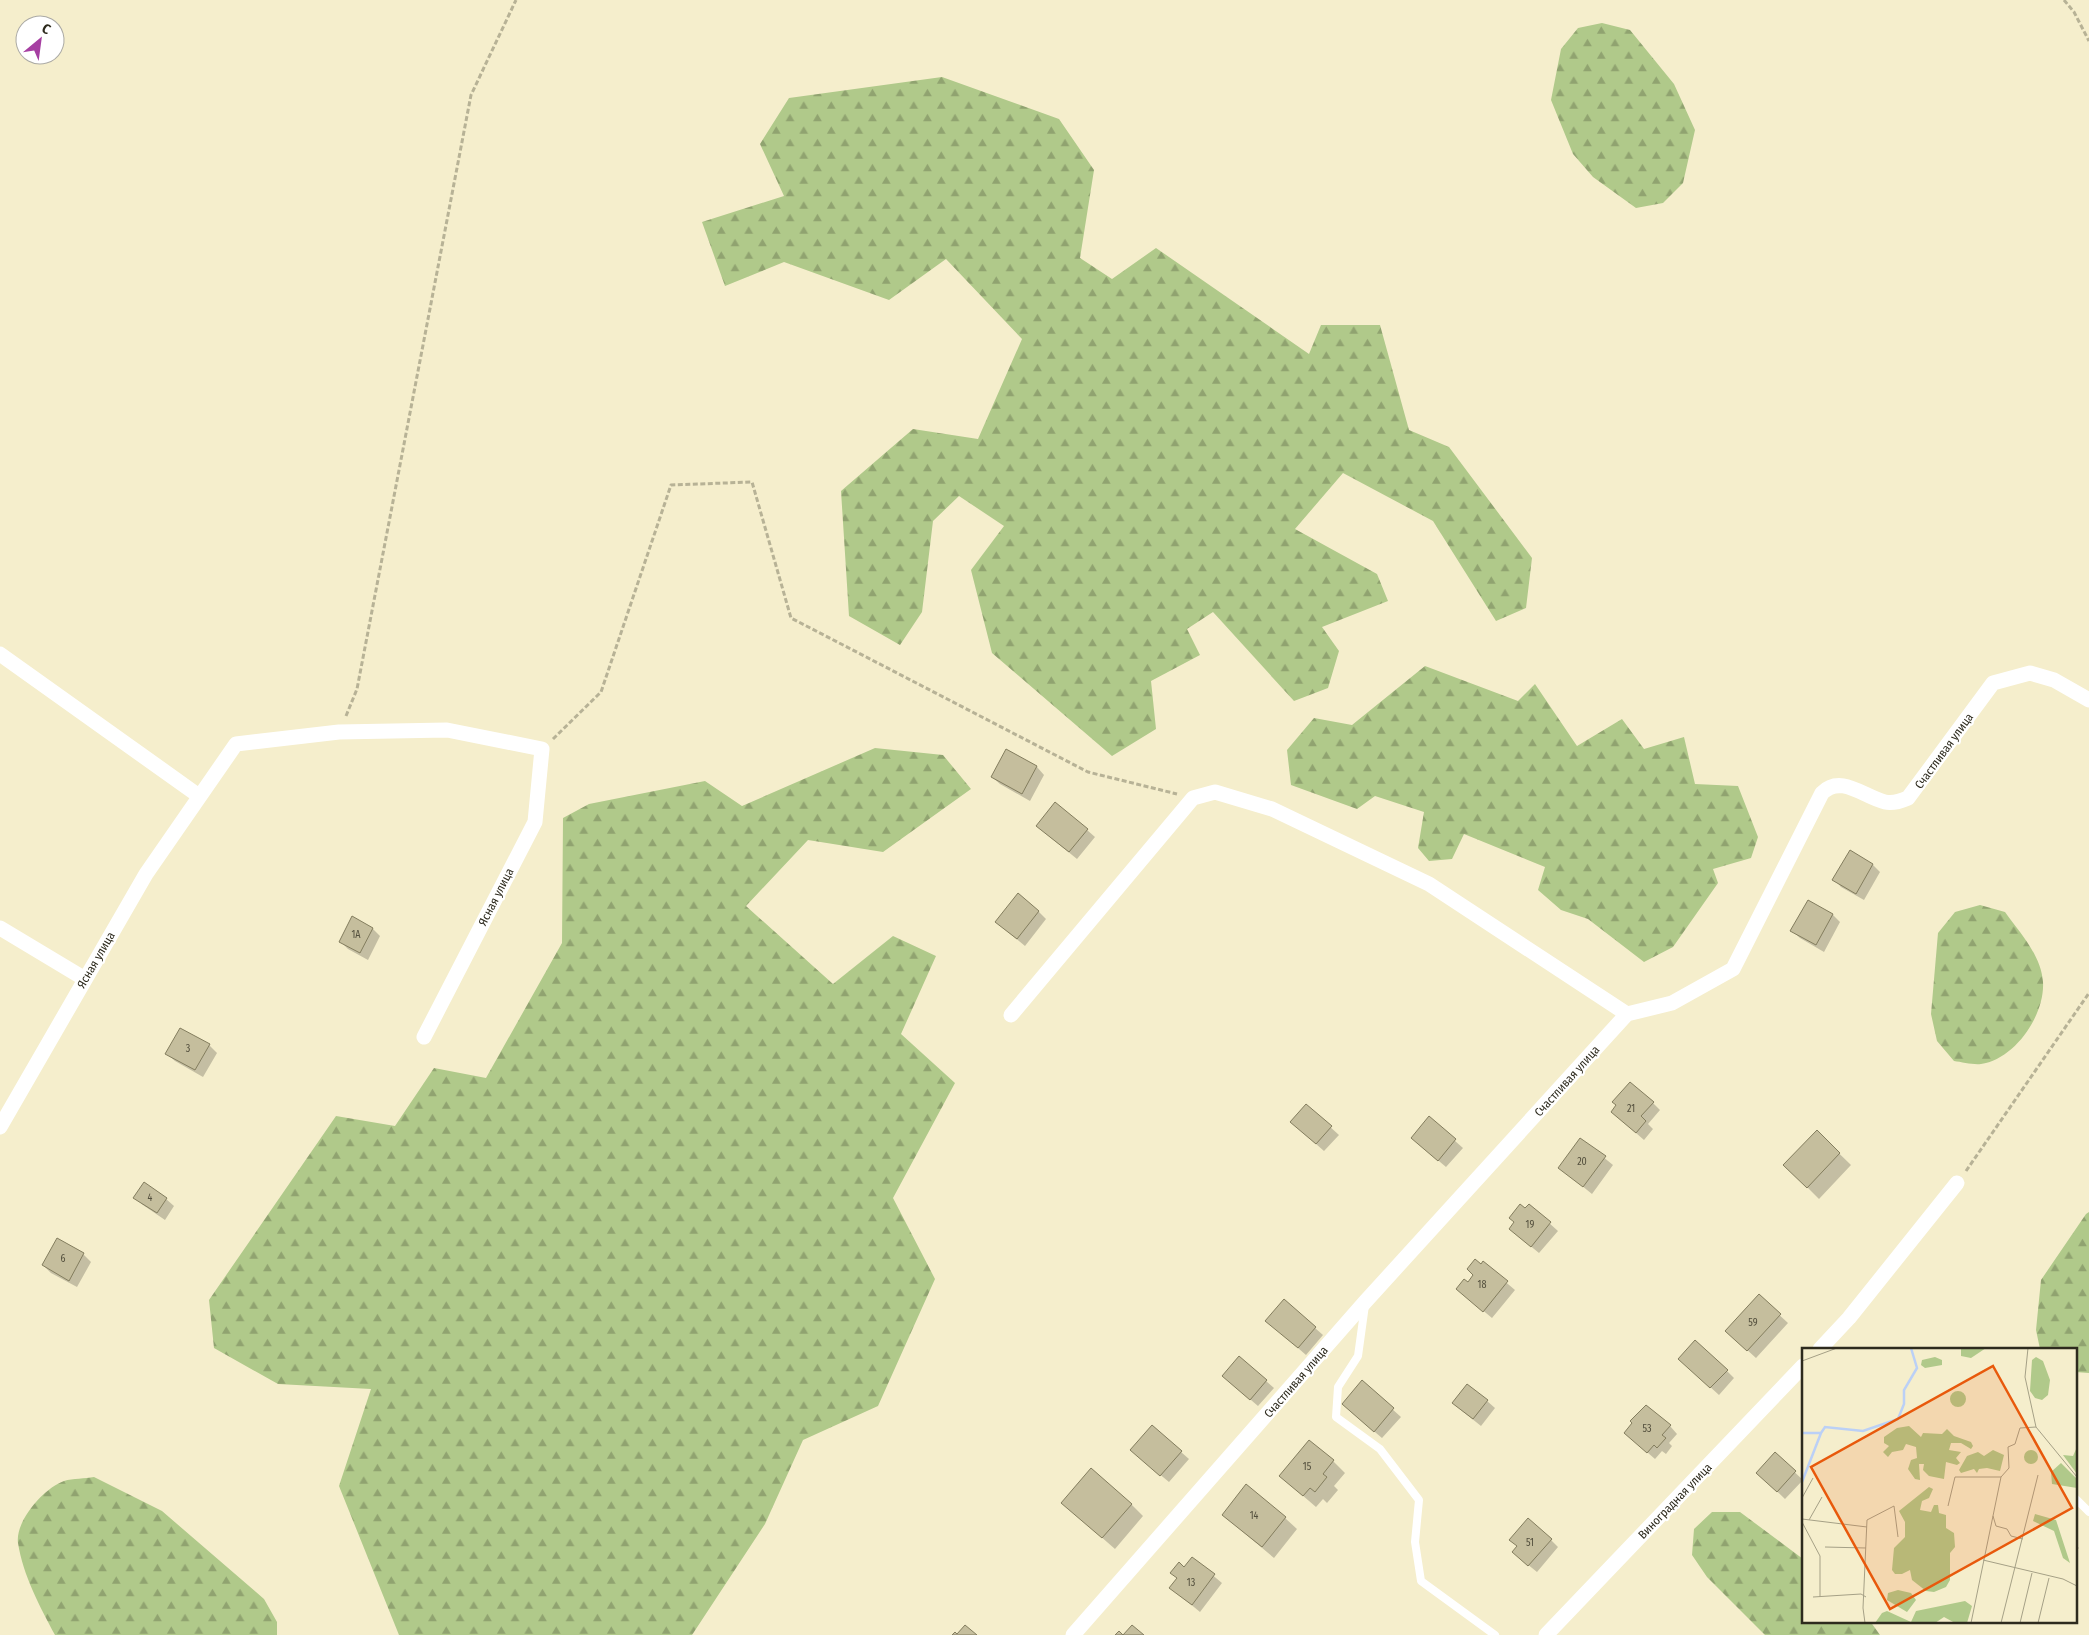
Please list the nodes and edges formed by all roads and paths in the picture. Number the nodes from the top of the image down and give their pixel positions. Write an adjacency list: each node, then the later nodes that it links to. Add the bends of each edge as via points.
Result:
1 (516, 0): 6 (path, via 471,95 357,688)
2 (2064, 0): 3 (path)
3 (2089, 41)
4 (0, 654): 8 (street)
5 (2089, 700): 13 (street, Счастливая улица, via 2054,680 2030,674 1993,683 1908,798 1895,803 1885,802 1836,784 1828,788 1822,794 1734,969 1672,1003)
6 (340, 732): 7 (street, Ясная улица, via 446,730); 8 (street, Ясная улица, via 236,744)
7 (542, 749): 9 (path, via 601,692 671,485 752,482 792,618 1088,772); 15 (street, Ясная улица, via 534,822)
8 (199, 796): 11 (street, Ясная улица, via 146,874)
9 (1193, 798): 13 (street, via 1215,792 1272,809 1429,884); 14 (street)
10 (0, 928): 11 (street)
11 (85, 979): 16 (street, Ясная улица)
12 (2089, 993): 17 (path)
13 (1627, 1014): 18 (street, Счастливая улица)
14 (1011, 1015)
15 (424, 1037)
16 (0, 1127)
17 (1957, 1183): 19 (street, via 1849,1318)
18 (1366, 1302): 23 (street, Счастливая улица); 24 (lane, via 1358,1356 1338,1387 1336,1417 1380,1449 1419,1500 1415,1542 1421,1580)
19 (1821, 1348)
20 (1802, 1367): 25 (street, Виноградная улица)
21 (2076, 1499): 22 (lane)
22 (2089, 1512)
23 (1074, 1635)
24 (1495, 1635)
25 (1546, 1635)

